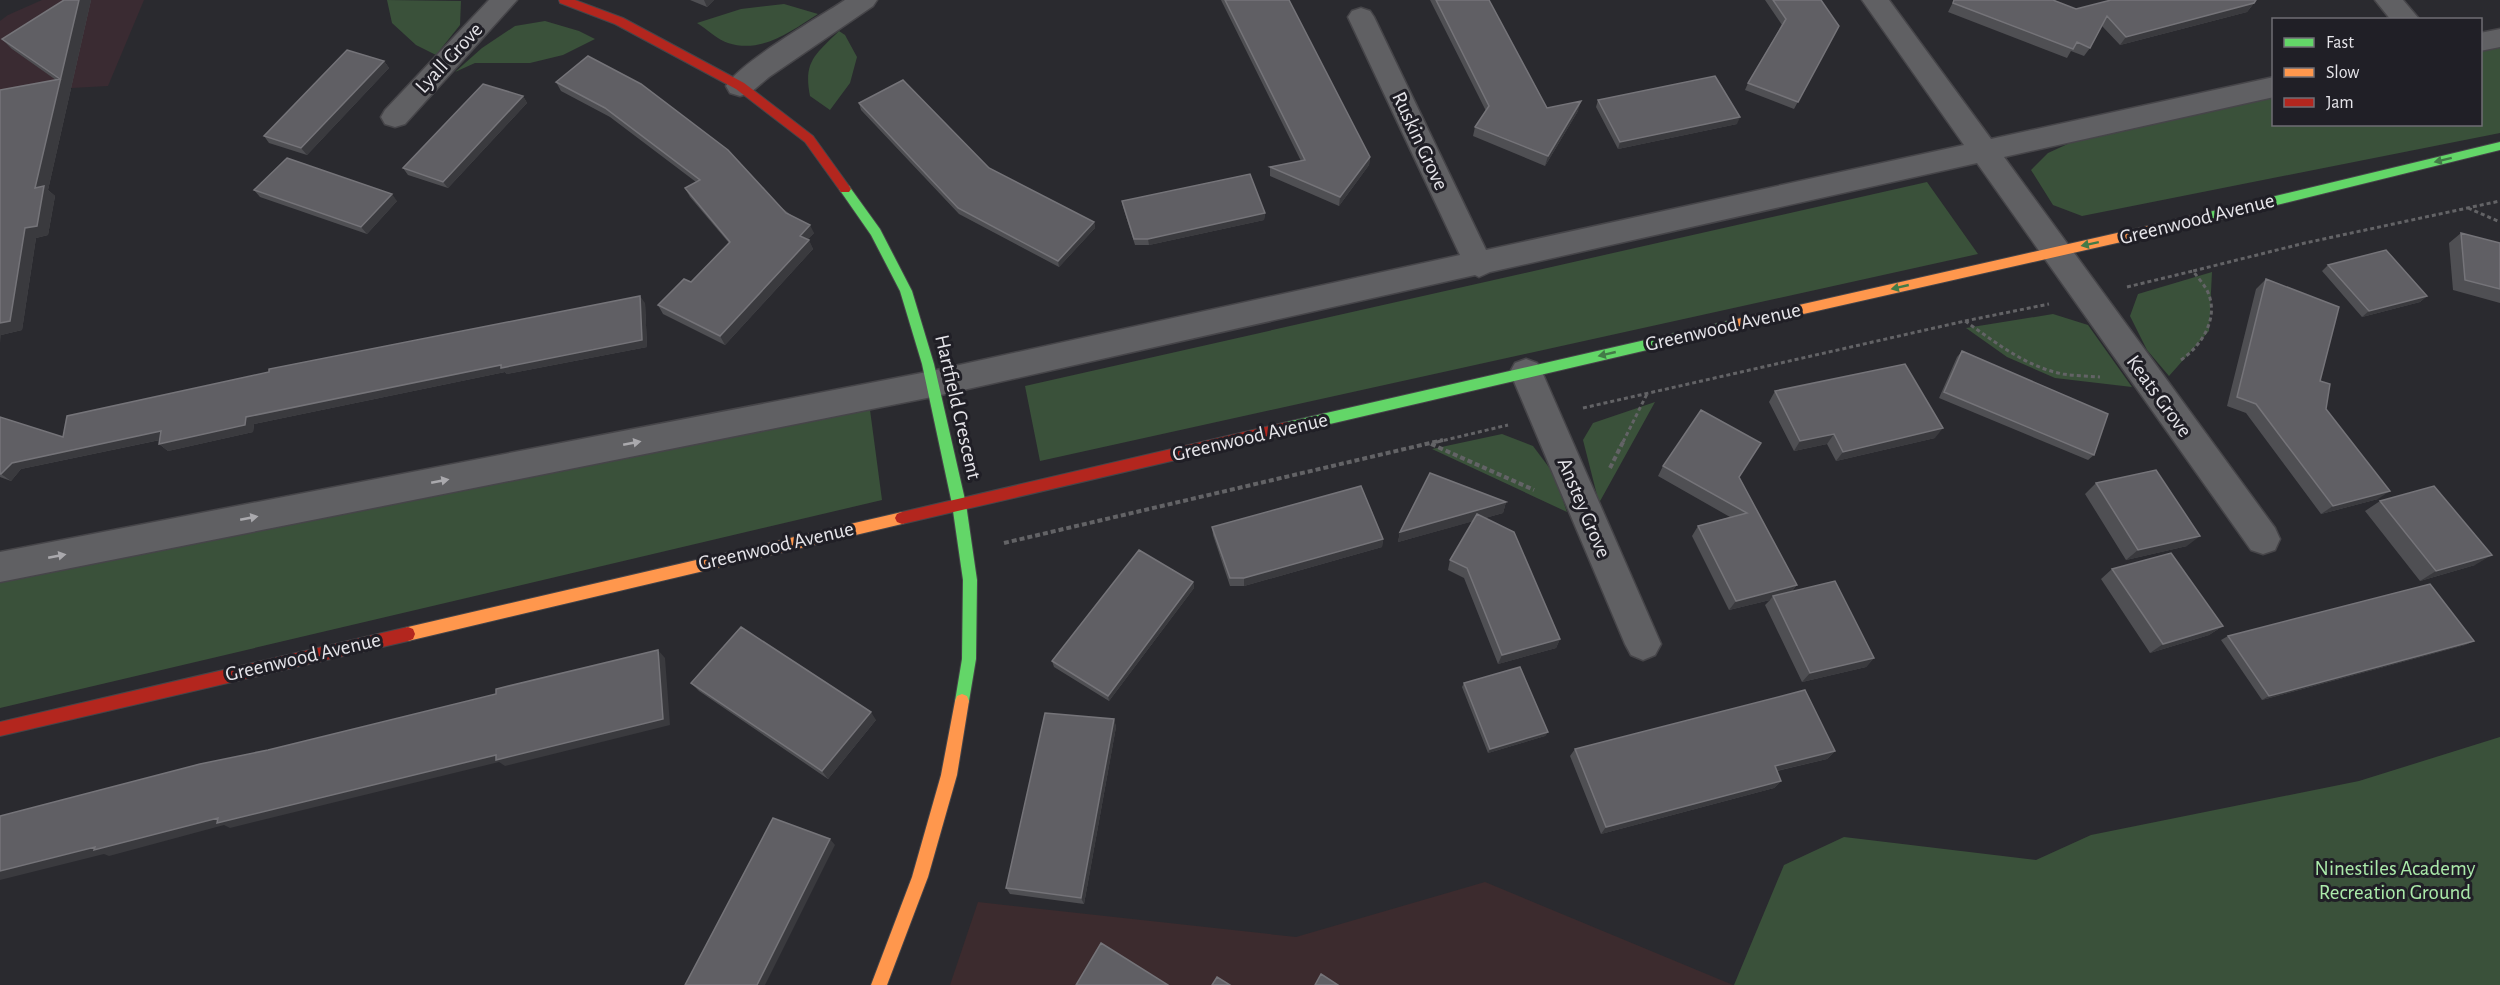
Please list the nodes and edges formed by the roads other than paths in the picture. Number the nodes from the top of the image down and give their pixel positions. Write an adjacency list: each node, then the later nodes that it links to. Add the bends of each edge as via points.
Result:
1 (504, 0): 12 (street, Lyall Grove)
2 (564, 0): 10 (street, Hartfield Crescent, via 619,21)
3 (864, 0): 10 (street, via 759,70)
4 (1875, 0): 14 (street, Keats Grove)
5 (2388, 0): 7 (street)
6 (1361, 17): 16 (street, Ruskin Grove)
7 (2406, 18)
8 (2500, 38): 9 (street)
9 (2482, 42)
10 (740, 87): 18 (street, Hartfield Crescent, via 809,139 876,232 906,291)
11 (2272, 87): 14 (street)
12 (395, 117)
13 (2500, 146): 15 (street, Greenwood Avenue, one-way to 15)
14 (1982, 151): 15 (street, Keats Grove); 16 (street)
15 (2054, 252): 17 (street, Greenwood Avenue, one-way to 17); 20 (street, Keats Grove)
16 (1479, 265): 18 (street)
17 (1526, 372): 19 (street, Greenwood Avenue); 22 (street, Anstey Grove)
18 (932, 384): 19 (street, Hartfield Crescent); 21 (street, one-way to 18)
19 (959, 504): 23 (street, Greenwood Avenue); 24 (street, Hartfield Crescent, via 970,580 969,659 949,776 920,877)
20 (2263, 539)
21 (0, 567)
22 (1643, 644)
23 (0, 729)
24 (879, 985)

